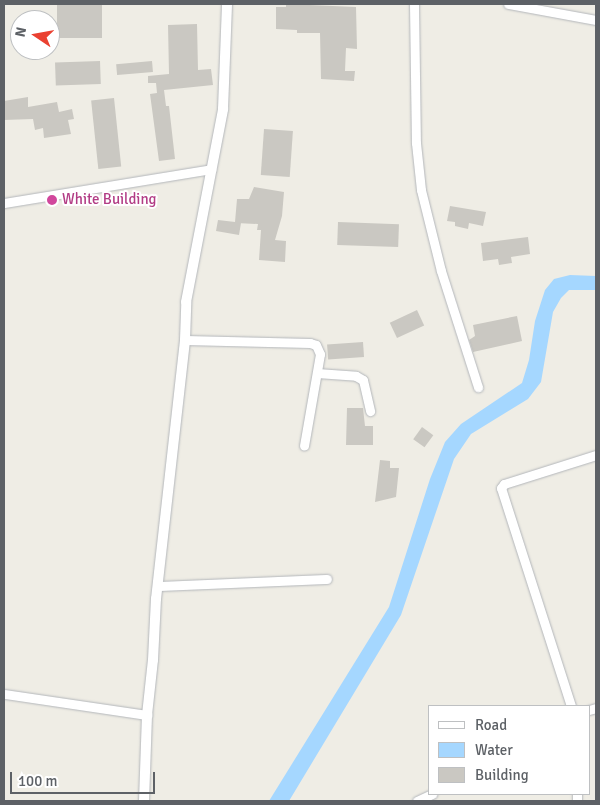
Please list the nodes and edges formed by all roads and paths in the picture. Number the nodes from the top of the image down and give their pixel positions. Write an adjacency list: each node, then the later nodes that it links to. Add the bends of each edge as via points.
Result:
1 (227, 4): 5 (street, via 223,109)
2 (414, 4): 9 (street, via 416,143 422,190 441,271)
3 (508, 4): 4 (street)
4 (596, 20)
5 (210, 170): 6 (street); 7 (street, via 186,302)
6 (4, 203)
7 (185, 340): 8 (street, via 310,343 316,345 320,354); 14 (street)
8 (317, 372): 10 (street, via 356,376 363,380); 11 (street)
9 (478, 387)
10 (370, 411)
11 (304, 446)
12 (596, 455): 16 (street, via 504,484 501,488)
13 (327, 579): 14 (street)
14 (158, 586): 17 (street)
15 (5, 694): 17 (street)
16 (571, 705)
17 (146, 715): 19 (street)
18 (430, 795): 20 (street)
19 (144, 801)
20 (417, 801)

